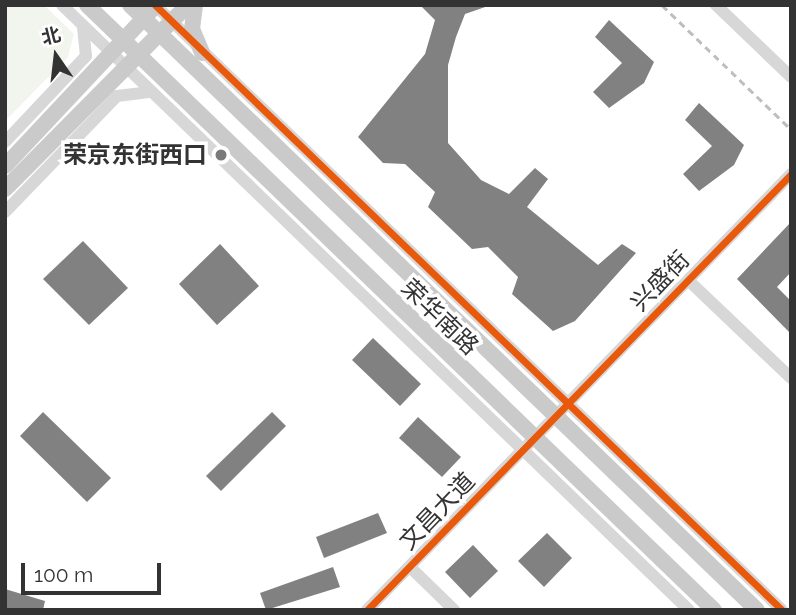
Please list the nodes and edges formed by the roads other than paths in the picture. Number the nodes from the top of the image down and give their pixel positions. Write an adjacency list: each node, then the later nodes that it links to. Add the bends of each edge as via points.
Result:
1 (62, 5): 10 (street)
2 (87, 5): 12 (main road, 荣华南路)
3 (130, 5): 8 (main road, 荣华南路)
4 (155, 5): 8 (main road); 9 (street)
5 (188, 5): 9 (main road)
6 (195, 5): 13 (main road, via 191,29)
7 (716, 5): 16 (street)
8 (144, 19): 11 (main road, 荣华南路); 12 (main road)
9 (171, 21): 11 (main road); 13 (street)
10 (83, 25): 14 (street); 19 (street, via 86,57)
11 (158, 33): 15 (main road); 20 (main road, 荣华南路)
12 (123, 41): 14 (main road); 15 (main road, 荣华南路)
13 (202, 53): 18 (street)
14 (111, 54): 15 (street); 21 (main road)
15 (130, 60): 17 (street); 23 (main road); 26 (main road, 荣华南路)
16 (791, 77)
17 (153, 94): 24 (street, via 136,89 117,96); 27 (street)
18 (276, 125): 20 (street); 29 (street)
19 (5, 142)
20 (293, 163): 30 (main road, 荣华南路)
21 (5, 166)
22 (791, 174): 25 (street, 兴盛街)
23 (5, 189)
24 (5, 212)
25 (688, 280): 28 (street); 29 (street, 兴盛街)
26 (414, 323): 27 (street); 31 (main road, 荣华南路)
27 (431, 361): 31 (street)
28 (791, 378)
29 (568, 401): 30 (street, 兴盛街); 32 (street)
30 (556, 413): 31 (street, 文昌大道); 33 (main road, 荣华南路)
31 (528, 443): 34 (street, 文昌大道); 37 (street); 38 (main road, 荣华南路)
32 (666, 498): 33 (street); 40 (street)
33 (685, 540): 39 (main road, 荣华南路)
34 (410, 567): 35 (street, 文昌大道); 36 (street)
35 (368, 610)
36 (454, 610)
37 (689, 610)
38 (714, 610)
39 (757, 610)
40 (782, 610)

